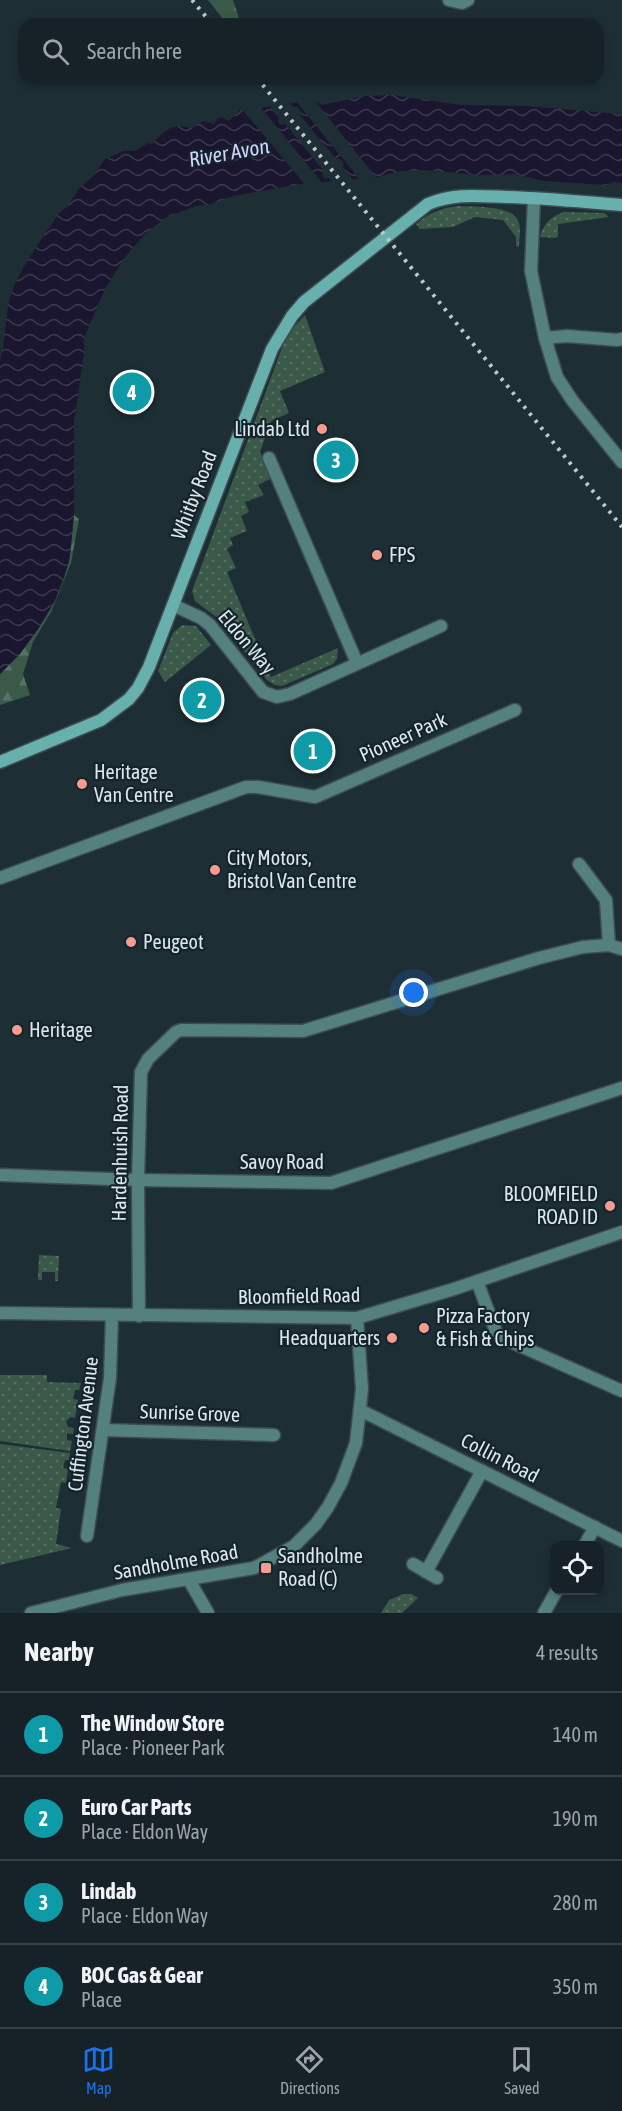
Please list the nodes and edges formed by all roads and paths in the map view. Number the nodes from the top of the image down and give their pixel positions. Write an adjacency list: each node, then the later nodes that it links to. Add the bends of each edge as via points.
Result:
1 (449, 0): 2 (street)
2 (468, 0)
3 (534, 198): 4 (street, Whitby Road); 5 (street, via 531,271); 9 (street, Whitby Road, via 461,195 428,204 304,302 272,349)
4 (622, 205)
5 (545, 338): 6 (street); 8 (street, via 557,377)
6 (622, 339)
7 (269, 458): 11 (street)
8 (622, 462)
9 (173, 605): 11 (street, Eldon Way, via 201,618 263,692 277,697); 13 (street, Whitby Road, via 149,667 138,688 119,709)
10 (441, 626): 11 (street, Eldon Way)
11 (357, 663)
12 (515, 710): 15 (street, Pioneer Park, via 315,797 246,787)
13 (0, 762)
14 (579, 864): 16 (street, via 606,900)
15 (0, 878)
16 (609, 945): 17 (street, Hardenhuish Road); 20 (street, Hardenhuish Road, via 539,958 303,1031 176,1032 148,1059 141,1072)
17 (622, 949)
18 (622, 1088): 20 (street, Savoy Road, via 331,1183)
19 (0, 1175): 20 (street, Savoy Road)
20 (138, 1180): 25 (street, Hardenhuish Road)
21 (622, 1232): 22 (street, Bloomfield Road)
22 (477, 1281): 26 (street, Bloomfield Road); 27 (street, via 500,1337)
23 (0, 1313): 24 (street, Bloomfield Road)
24 (112, 1316): 25 (street, Bloomfield Road); 29 (street, Cuffington Avenue, via 111,1378)
25 (139, 1316): 26 (street, Bloomfield Road)
26 (357, 1318): 28 (street, Sandholme Road)
27 (622, 1391)
28 (360, 1410): 31 (street, Collin Road); 37 (street, Sandholme Road, via 356,1443 341,1483 316,1524 294,1546 254,1568)
29 (104, 1430): 30 (street, Sunrise Grove); 33 (street, Cuffington Avenue)
30 (274, 1435)
31 (482, 1471): 32 (street, Collin Road); 36 (street, via 431,1575)
32 (595, 1527): 34 (street); 35 (street, Collin Road)
33 (87, 1536)
34 (586, 1541)
35 (622, 1541)
36 (413, 1564)
37 (189, 1580): 39 (street, Sandholme Road, via 122,1590); 41 (street)
38 (554, 1595): 42 (street)
39 (60, 1610): 40 (street, Sandholme Road)
40 (31, 1613)
41 (208, 1613)
42 (544, 1613)

